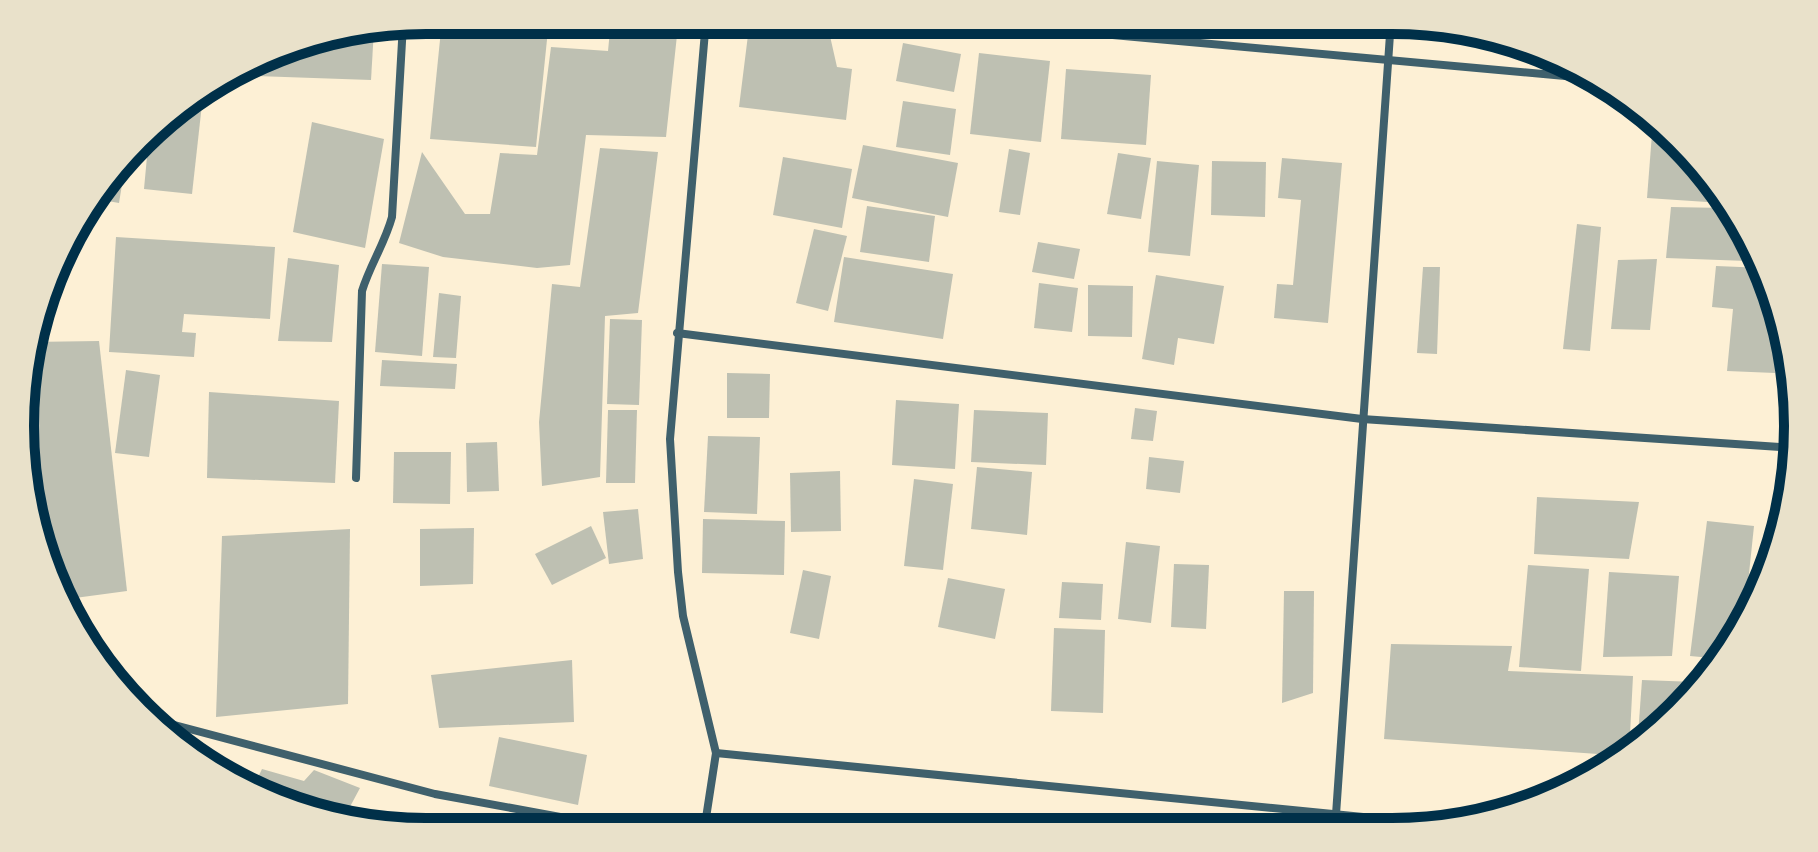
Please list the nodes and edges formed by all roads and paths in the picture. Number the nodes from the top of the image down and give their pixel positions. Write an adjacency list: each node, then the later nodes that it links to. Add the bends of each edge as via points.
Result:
1 (705, 34): 7 (street)
2 (1095, 34): 5 (street)
3 (1390, 34): 5 (street)
4 (402, 35): 10 (street, via 392,217 362,291)
5 (1388, 62): 6 (street); 8 (street)
6 (1570, 77)
7 (677, 333): 8 (street); 12 (street, via 670,439 678,572 683,616)
8 (1362, 419): 9 (street); 13 (street)
9 (1783, 447)
10 (356, 478)
11 (172, 724): 14 (street, via 435,794)
12 (716, 753): 13 (street); 15 (street)
13 (1335, 814): 16 (street); 17 (street)
14 (565, 818)
15 (706, 818)
16 (1335, 818)
17 (1375, 818)

